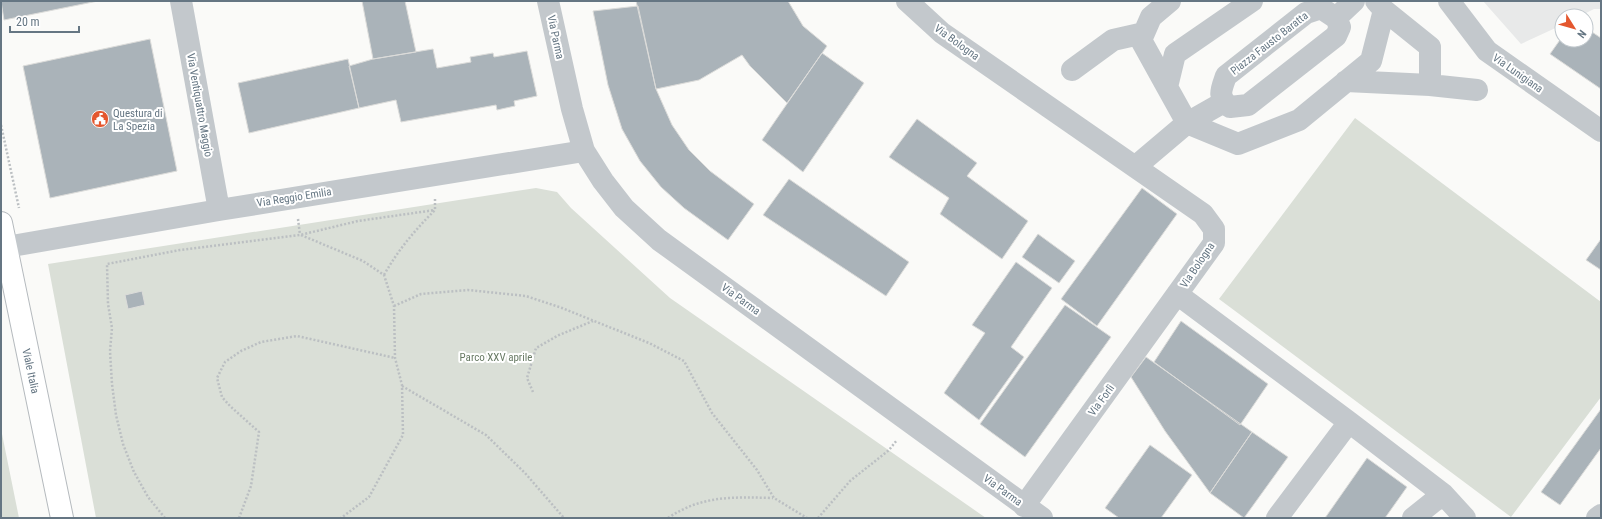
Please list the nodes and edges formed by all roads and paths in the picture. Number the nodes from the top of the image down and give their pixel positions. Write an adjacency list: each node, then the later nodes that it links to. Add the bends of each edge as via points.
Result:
1 (181, 1): 21 (street, Via Ventiquattro Maggio)
2 (548, 1): 19 (street, Via Parma)
3 (907, 1): 20 (street, Via Bologna, via 942,33)
4 (1170, 1): 10 (street, via 1151,17)
5 (1252, 1): 14 (street, via 1175,54)
6 (1354, 1): 9 (street)
7 (1449, 1): 18 (street, Via Lunigiana, via 1487,51)
8 (1380, 5): 12 (street, via 1371,61); 13 (street, via 1430,47)
9 (1336, 18): 16 (street, via 1340,27 1336,36 1248,105 1230,107); 16 (street, Piazza Fausto Baratta, via 1321,8 1306,13 1226,76 1220,92)
10 (1144, 33): 11 (street, via 1113,40); 14 (street, via 1141,40)
11 (1072, 70)
12 (1346, 81): 13 (street); 17 (street, via 1299,120 1238,144)
13 (1430, 85): 15 (street)
14 (1167, 87): 17 (street)
15 (1477, 90)
16 (1224, 102): 17 (street)
17 (1187, 124): 20 (street)
18 (1601, 131)
19 (584, 151): 21 (street, Via Reggio Emilia); 32 (street, Via Parma, via 624,208 659,240)
20 (1135, 167): 26 (street, Via Bologna, via 1203,214 1214,229 1214,243)
21 (218, 210): 24 (street, Via Reggio Emilia)
22 (1, 223): 24 (main road, Viale Italia)
23 (300, 235): 25 (path, via 362,260); 25 (path, via 358,220 435,210 396,254); 39 (path, via 180,250 107,264 108,304 112,328 110,351 116,415 123,444 134,472 148,497)
24 (6, 247): 38 (main road, Viale Italia)
25 (384, 275): 27 (path)
26 (1177, 294): 33 (street, Via Bologna); 36 (street, Via Forlì)
27 (394, 306): 28 (path, via 421,294 468,290 526,296); 29 (path)
28 (594, 321): 31 (path, via 559,335 536,348 527,378); 35 (path, via 649,343 684,361 712,413 757,470)
29 (395, 358): 30 (path); 40 (path, via 297,336 261,342 225,362 216,378 222,397 260,432 251,486)
30 (402, 385): 41 (path, via 404,435 369,497); 42 (path, via 486,435 525,473)
31 (532, 392)
32 (911, 422): 36 (street, Via Parma); 45 (path, via 889,450 850,481)
33 (1349, 422): 34 (street, Via Bologna); 46 (street)
34 (1443, 494): 47 (street); 48 (street, Via Bologna)
35 (774, 498): 43 (path, via 734,497 704,501); 44 (path)
36 (1033, 512)
37 (1601, 515): 49 (street)
38 (62, 518)
39 (165, 518)
40 (239, 518)
41 (341, 518)
42 (564, 518)
43 (668, 518)
44 (807, 518)
45 (818, 518)
46 (1277, 518)
47 (1412, 518)
48 (1465, 518)
49 (1597, 518)

